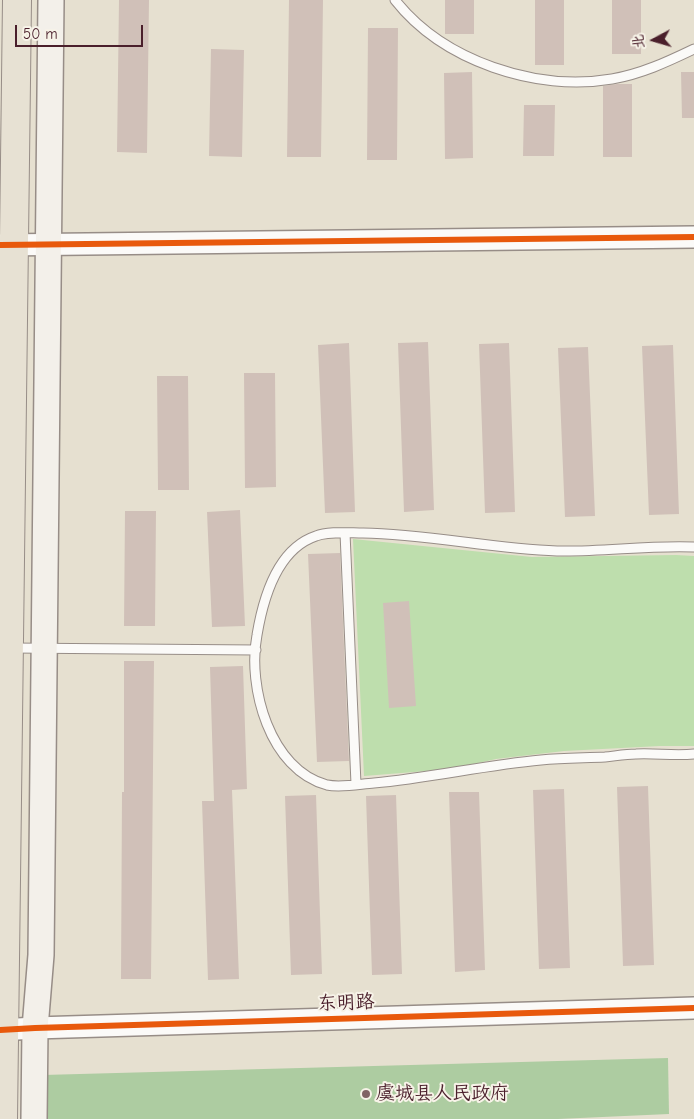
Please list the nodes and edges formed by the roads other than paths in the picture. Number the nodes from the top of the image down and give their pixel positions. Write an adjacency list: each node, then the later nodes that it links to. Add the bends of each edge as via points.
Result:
1 (17, 0): 7 (main road)
2 (50, 0): 6 (main road)
3 (395, 0): 4 (lane, via 436,39 476,61 520,76 565,82 611,79 656,67)
4 (694, 49)
5 (694, 237): 6 (street)
6 (48, 243): 7 (street); 11 (main road)
7 (7, 244): 10 (main road)
8 (345, 533): 9 (lane, via 381,533 557,551); 12 (lane, via 316,535 292,549 277,572 263,607); 14 (lane)
9 (694, 547)
10 (9, 648): 11 (lane); 17 (main road)
11 (44, 648): 12 (lane); 16 (main road, via 41,955)
12 (256, 650): 14 (lane, via 258,698 270,733 285,756 305,776 329,786)
13 (694, 754): 14 (lane, via 540,760)
14 (356, 784)
15 (694, 1008): 16 (street, 东明路)
16 (35, 1028): 17 (street, 东明路); 19 (main road)
17 (2, 1030): 18 (main road)
18 (3, 1119)
19 (34, 1119)

